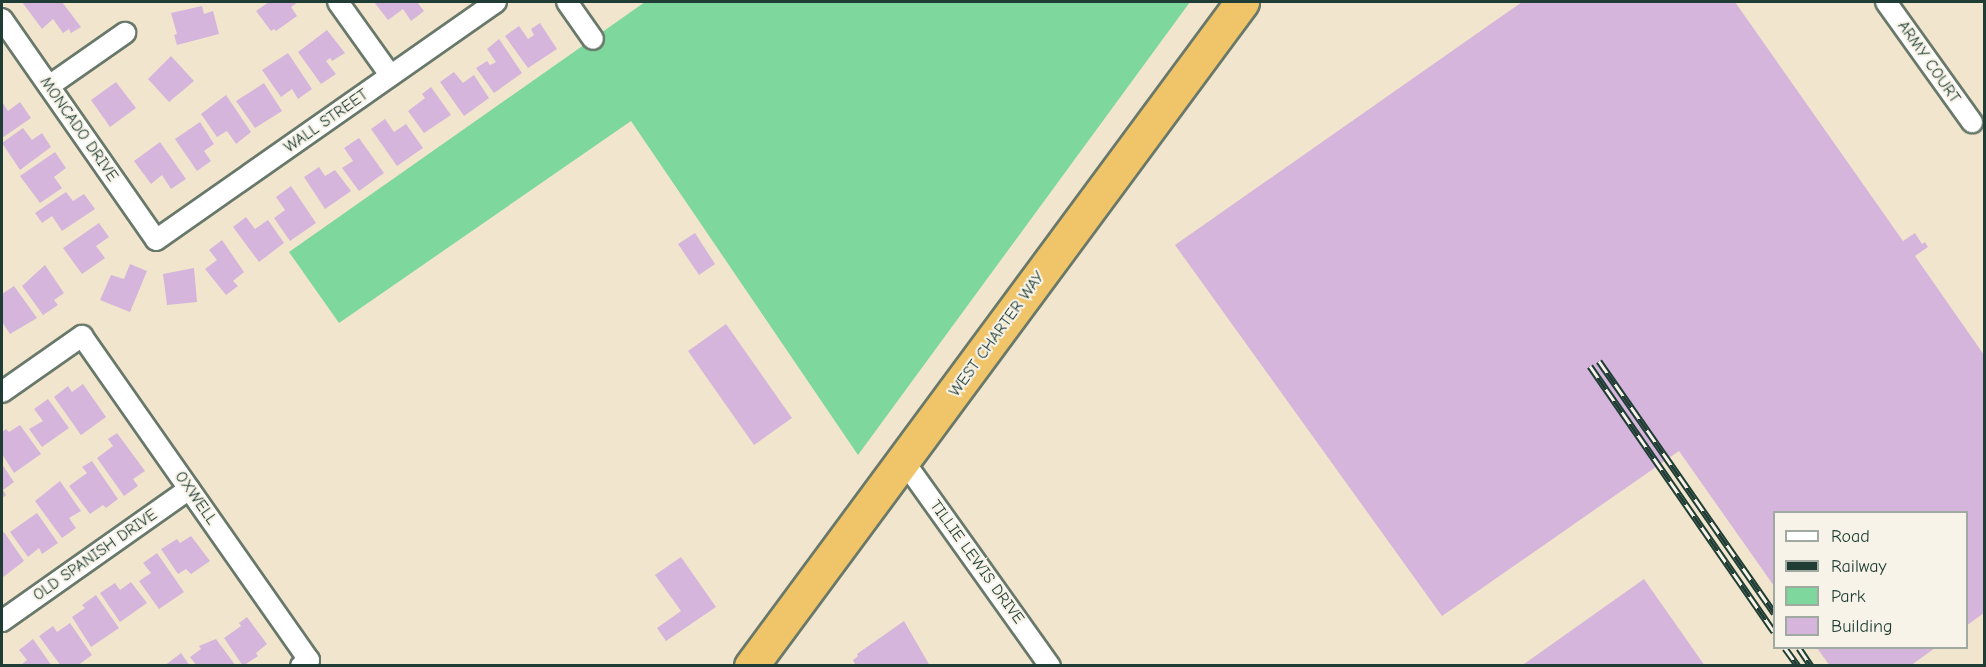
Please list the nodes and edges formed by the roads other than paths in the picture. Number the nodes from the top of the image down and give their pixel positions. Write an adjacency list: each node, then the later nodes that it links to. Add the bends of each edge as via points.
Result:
1 (338, 2): 9 (street)
2 (496, 2): 9 (street, WALL STREET)
3 (567, 2): 8 (street)
4 (1242, 2): 14 (highway, WEST CHARTER WAY)
5 (1886, 2): 11 (street, ARMY COURT)
6 (2, 19): 10 (street, MONCADO DRIVE)
7 (125, 33): 10 (street)
8 (593, 39)
9 (390, 75): 12 (street, WALL STREET)
10 (49, 86): 12 (street, MONCADO DRIVE)
11 (1972, 122)
12 (156, 240)
13 (2, 392): 15 (street, OXWELL, via 82,336)
14 (903, 460): 18 (highway, WEST CHARTER WAY); 19 (street, TILLIE LEWIS DRIVE)
15 (189, 489): 16 (street, OLD SPANISH DRIVE); 17 (street, OXWELL)
16 (2, 621)
17 (305, 663)
18 (751, 666)
19 (1050, 666)

